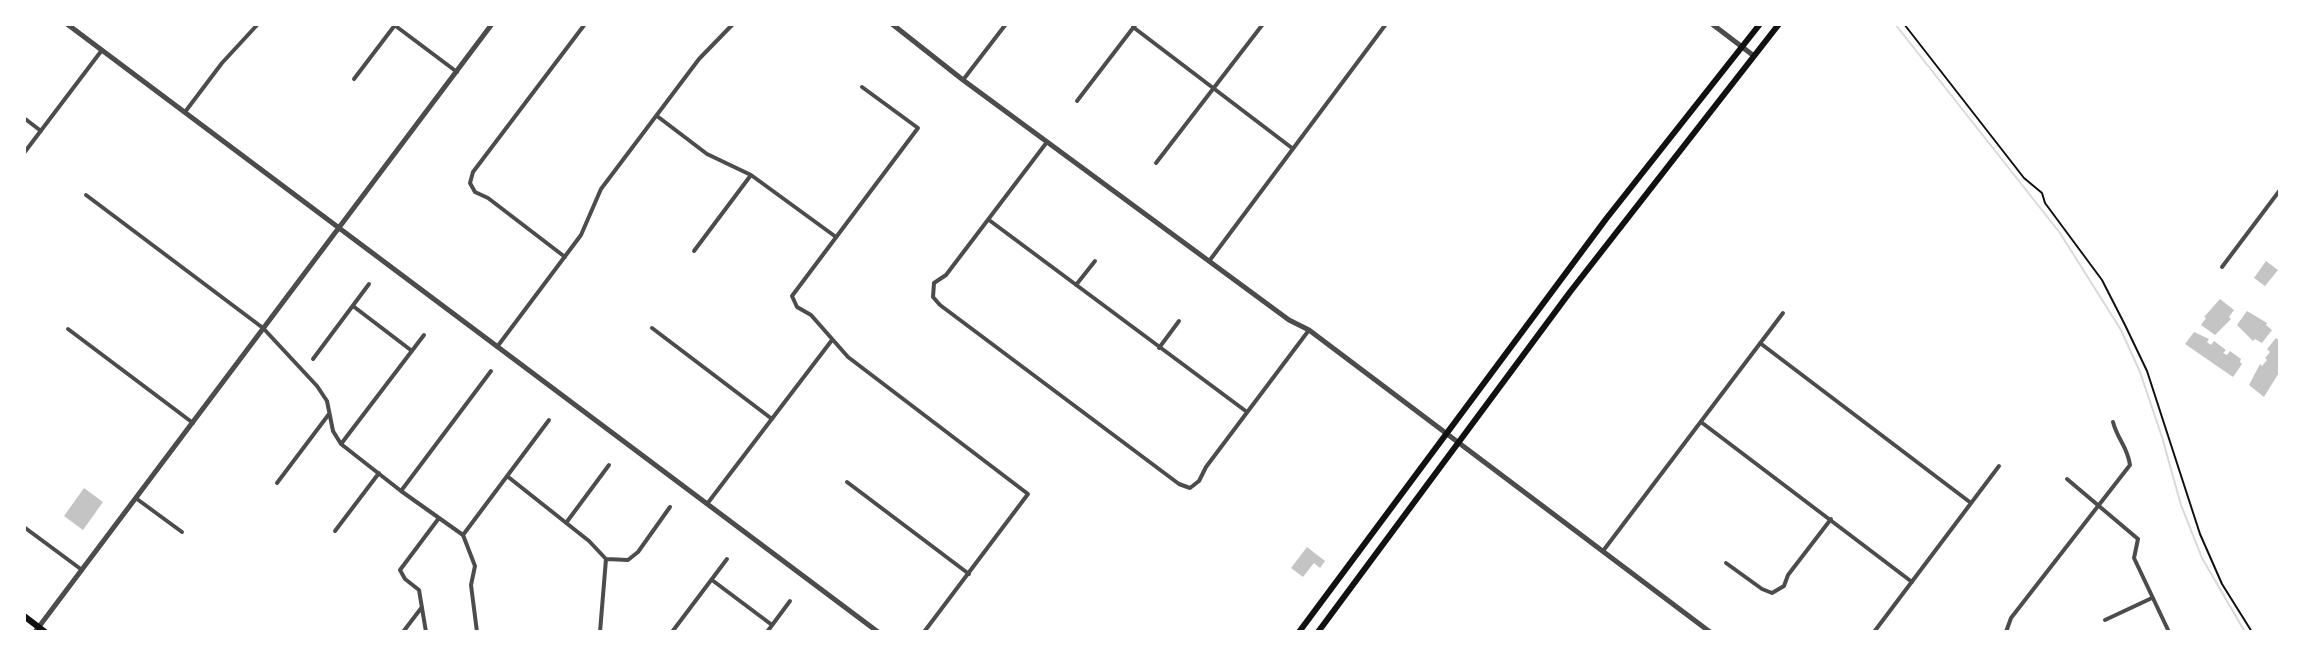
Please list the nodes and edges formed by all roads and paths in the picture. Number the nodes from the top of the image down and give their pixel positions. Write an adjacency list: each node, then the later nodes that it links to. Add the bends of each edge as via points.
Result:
1 (67, 24): 17 (street)
2 (258, 24): 25 (street)
3 (492, 24): 19 (street)
4 (585, 24): 40 (street, via 473,172 470,183 475,192)
5 (733, 24): 26 (street)
6 (892, 24): 21 (street)
7 (1006, 24): 21 (street)
8 (1263, 24): 23 (street)
9 (1386, 24): 30 (street)
10 (1712, 24): 16 (street)
11 (1760, 24): 16 (main road)
12 (1779, 24): 18 (main road)
13 (1904, 24): 120 (path, via 2024,178 2042,193 2102,280 2147,371 2200,534 2222,584)
14 (394, 25): 19 (street); 20 (street)
15 (1135, 26): 23 (street); 24 (street)
16 (1742, 47): 18 (street); 68 (main road)
17 (102, 50): 25 (street); 28 (street)
18 (1754, 56): 69 (main road)
19 (457, 72): 37 (street)
20 (354, 79)
21 (963, 80): 29 (street)
22 (862, 87): 38 (street, via 918,128)
23 (1214, 88): 30 (street); 32 (street)
24 (1077, 101)
25 (185, 112): 37 (street)
26 (657, 116): 33 (street, via 707,154); 40 (street, via 601,189)
27 (24, 118): 28 (street)
28 (41, 131): 31 (street)
29 (1049, 141): 36 (street); 41 (street)
30 (1292, 148): 41 (street)
31 (24, 153)
32 (1156, 163)
33 (751, 175): 38 (street); 39 (street)
34 (2280, 190): 43 (street)
35 (86, 195): 49 (street)
36 (989, 220): 45 (street); 61 (street, via 934,283 933,297 1157,468 1190,488)
37 (339, 229): 49 (street); 56 (street)
38 (836, 237): 54 (street, via 792,296)
39 (694, 251)
40 (565, 257): 56 (street)
41 (1210, 260): 52 (street)
42 (1095, 261): 45 (street)
43 (2222, 267)
44 (369, 284): 46 (street)
45 (1076, 285): 57 (street)
46 (353, 306): 58 (street); 59 (street)
47 (1783, 313): 55 (street)
48 (1179, 321): 57 (street)
49 (263, 328): 62 (street, via 317,386); 67 (street)
50 (652, 328): 63 (street)
51 (68, 329): 67 (street)
52 (1309, 330): 61 (street); 68 (street)
53 (424, 335): 58 (street)
54 (832, 340): 63 (street); 96 (street, via 1028,494)
55 (1760, 343): 65 (street); 80 (street)
56 (497, 347): 81 (street)
57 (1159, 348): 61 (street)
58 (412, 351): 70 (street)
59 (313, 359)
60 (491, 371): 78 (street)
61 (1247, 412)
62 (329, 414): 70 (street); 77 (street)
63 (772, 419): 81 (street)
64 (549, 420): 74 (street)
65 (1701, 422): 85 (street); 91 (street)
66 (2113, 422): 82 (street, via 2130,465)
67 (193, 423): 79 (street)
68 (1446, 433): 69 (street); 114 (main road)
69 (1458, 443): 91 (street); 115 (main road)
70 (341, 444): 73 (street)
71 (609, 465): 86 (street)
72 (1999, 466): 80 (street)
73 (379, 473): 78 (street); 88 (street)
74 (507, 476): 86 (street); 90 (street)
75 (2067, 479): 82 (street)
76 (847, 482): 96 (street)
77 (277, 483)
78 (401, 491): 84 (street)
79 (137, 499): 89 (street); 95 (street)
80 (1971, 503): 98 (street)
81 (706, 504): 112 (street)
82 (2099, 505): 99 (street, via 2138,539 2134,558); 118 (street, via 2011,618)
83 (670, 507): 92 (street, via 638,552 628,560)
84 (439, 518): 90 (street); 101 (street, via 400,570 419,590)
85 (1831, 519): 94 (street, via 1784,586 1772,593); 98 (street)
86 (566, 523): 92 (street)
87 (24, 527): 95 (street)
88 (335, 531)
89 (182, 532)
90 (463, 535): 108 (street, via 475,566 471,585)
91 (1603, 551): 116 (street)
92 (606, 559): 109 (street)
93 (727, 559): 97 (street)
94 (1726, 563)
95 (82, 570): 105 (street)
96 (969, 574): 113 (street)
97 (712, 580): 104 (street); 110 (street)
98 (1912, 582): 117 (street)
99 (2152, 598): 103 (street); 119 (street)
100 (790, 601): 104 (street)
101 (422, 607): 106 (street); 107 (street)
102 (24, 616): 105 (main road)
103 (2105, 620)
104 (772, 625): 111 (street)
105 (40, 630)
106 (403, 632)
107 (426, 632)
108 (477, 632)
109 (600, 632)
110 (672, 632)
111 (767, 632)
112 (878, 632)
113 (924, 632)
114 (1299, 632)
115 (1318, 632)
116 (1710, 632)
117 (1874, 632)
118 (2006, 632)
119 (2169, 632)
120 (2252, 632)

